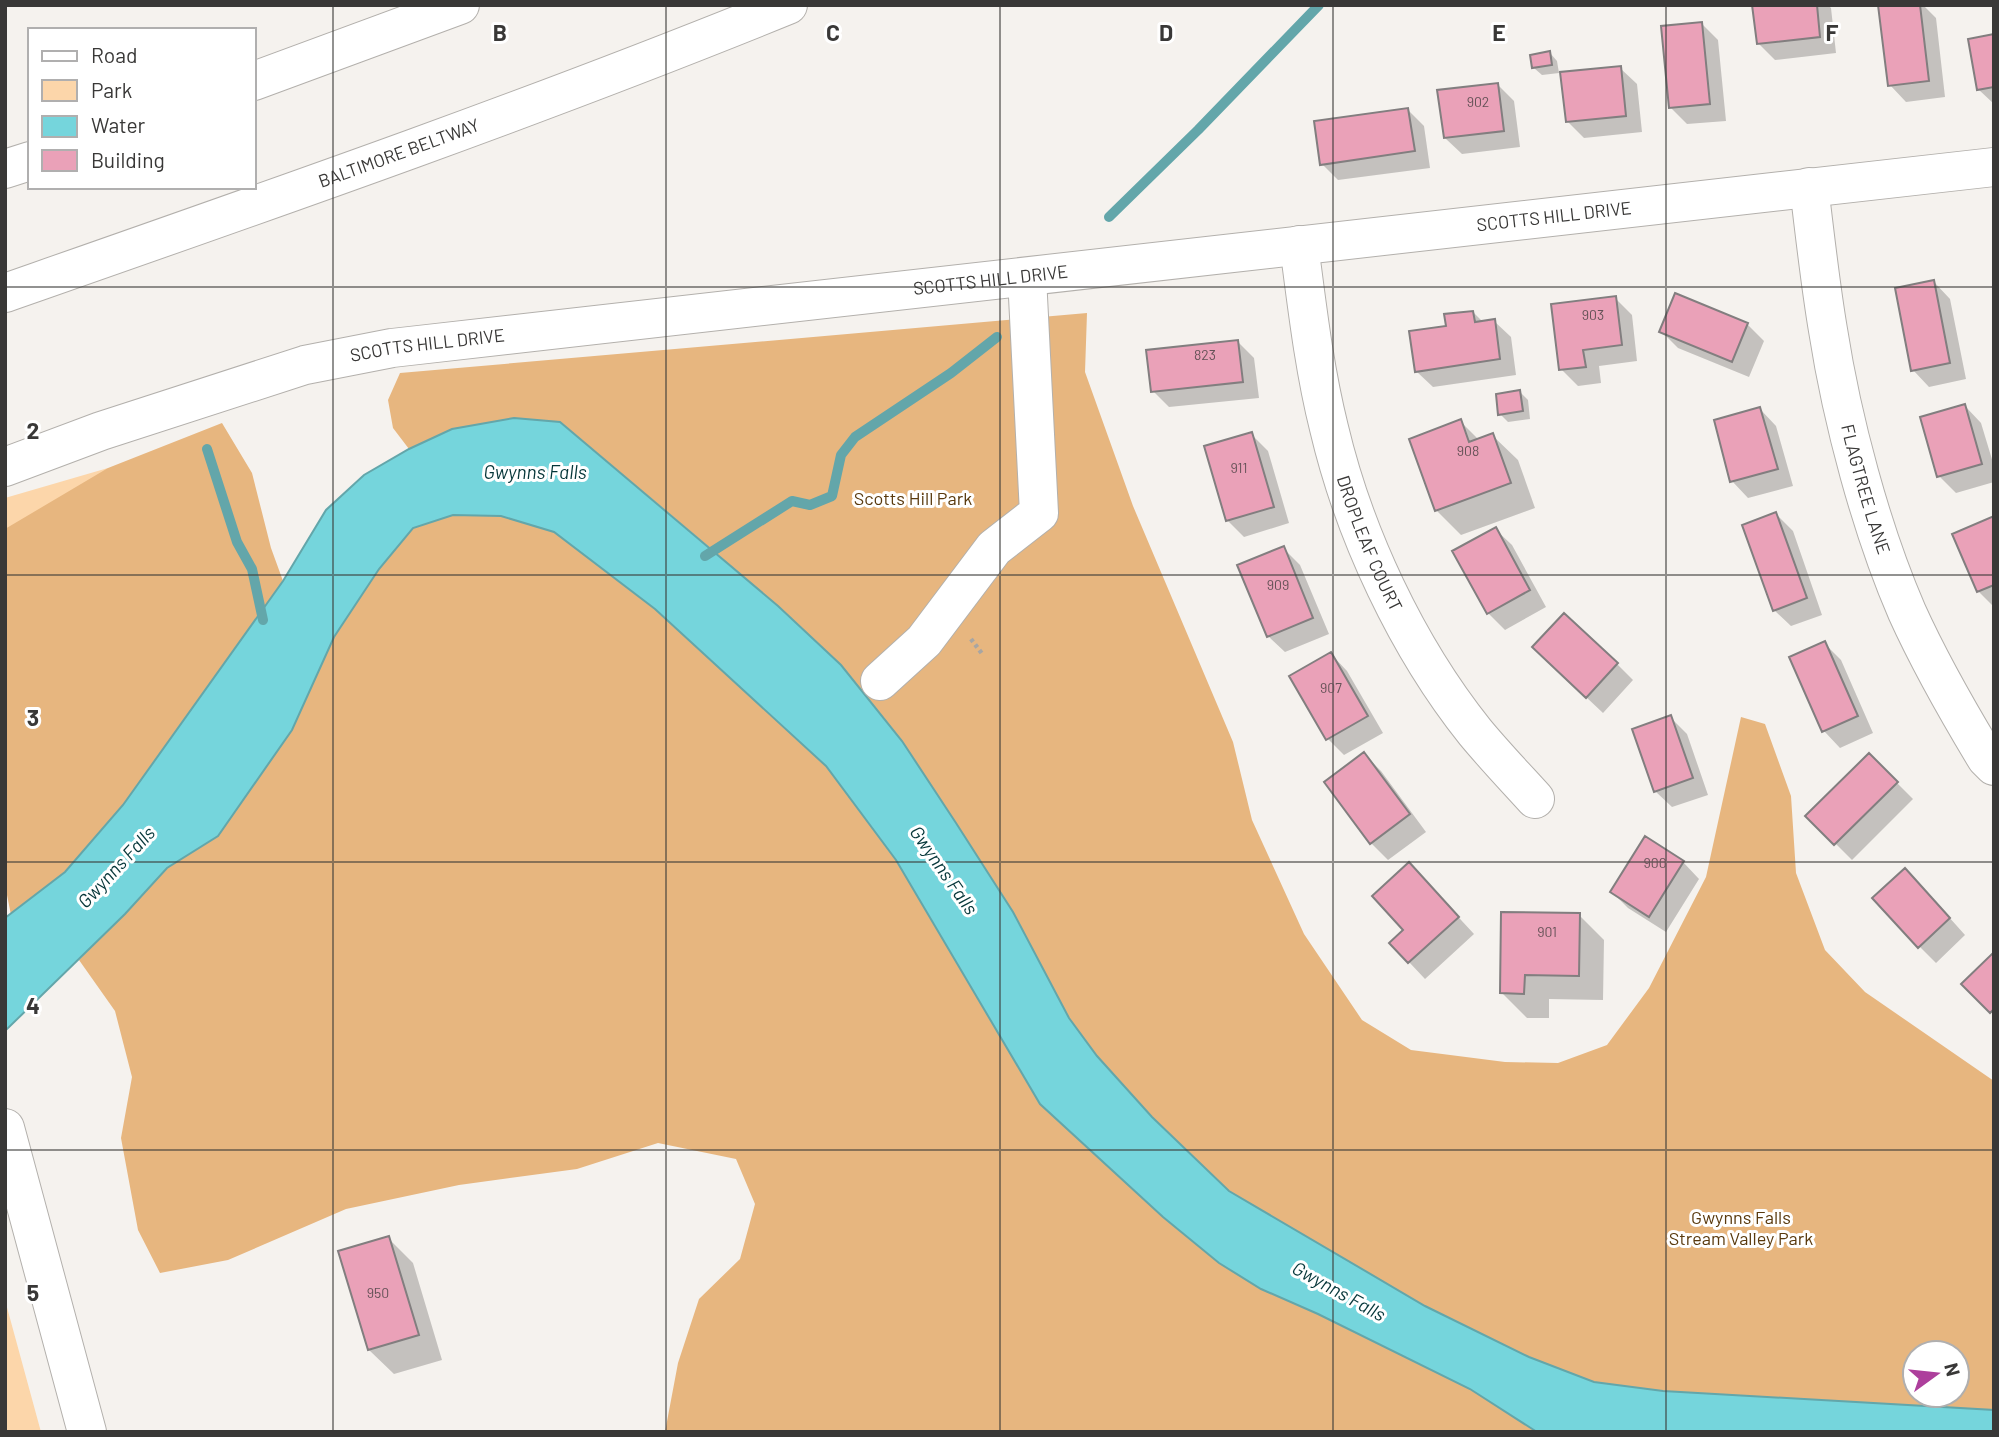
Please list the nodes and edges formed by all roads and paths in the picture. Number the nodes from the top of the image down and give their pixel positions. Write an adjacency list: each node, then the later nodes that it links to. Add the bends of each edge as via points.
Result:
1 (460, 5): 3 (main road)
2 (788, 5): 10 (main road, BALTIMORE BELTWAY, via 404,153)
3 (256, 80)
4 (28, 162): 6 (main road)
5 (1994, 167): 7 (main road, SCOTTS HILL DRIVE)
6 (5, 169)
7 (1809, 187): 8 (main road, SCOTTS HILL DRIVE); 13 (main road, FLAGTREE LANE, via 1828,332 1875,524 1907,611 1945,691)
8 (1300, 245): 9 (main road, SCOTTS HILL DRIVE); 14 (main road, DROPLEAF COURT, via 1329,429 1355,516 1392,600 1437,678 1475,731)
9 (1027, 277): 11 (main road, SCOTTS HILL DRIVE, via 392,348 305,365); 12 (main road, via 1039,513 994,548 925,641)
10 (5, 293)
11 (5, 467)
12 (880, 681)
13 (1994, 766)
14 (1535, 799)
15 (5, 1128): 16 (main road)
16 (87, 1432)

